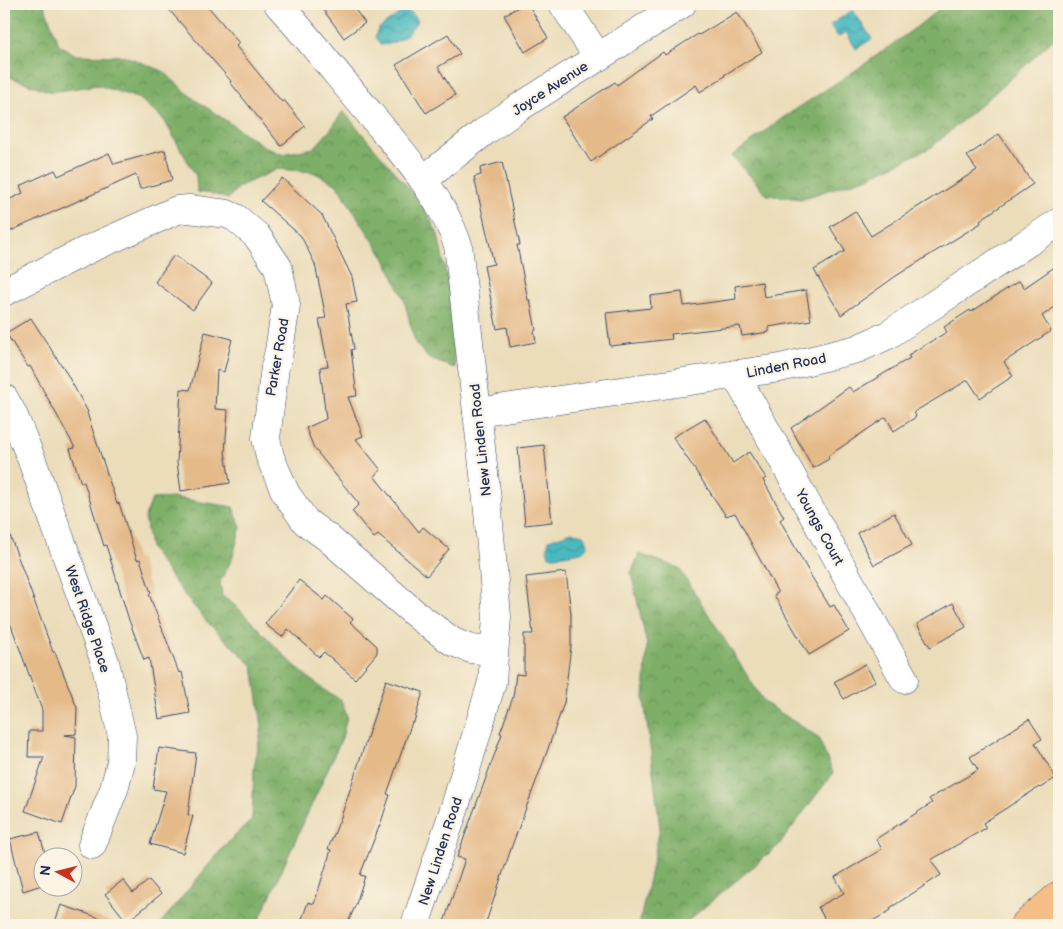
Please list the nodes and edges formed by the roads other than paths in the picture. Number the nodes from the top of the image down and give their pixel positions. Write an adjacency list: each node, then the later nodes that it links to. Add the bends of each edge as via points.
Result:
1 (278, 4): 5 (street, New Linden Road)
2 (564, 4): 4 (street)
3 (682, 4): 4 (street, Joyce Avenue)
4 (598, 57): 5 (street, Joyce Avenue, via 484,132)
5 (423, 180): 10 (street, New Linden Road, via 453,230 458,245)
6 (1059, 222): 8 (street, Linden Road, via 910,321 858,350 780,368)
7 (4, 292): 11 (street, Parker Road, via 177,210 227,214 236,218 258,236 278,267 286,305 266,438 270,457 286,494 306,522 419,617 453,642)
8 (735, 374): 10 (street, Linden Road); 12 (street, Youngs Court)
9 (4, 398): 13 (street, West Ridge Place, via 31,458 105,662 122,736 121,762 114,789)
10 (476, 412): 11 (street, New Linden Road, via 497,617)
11 (493, 652): 15 (street, New Linden Road, via 492,682)
12 (904, 679)
13 (92, 845)
14 (1059, 895): 16 (main road)
15 (415, 925)
16 (1024, 925)

